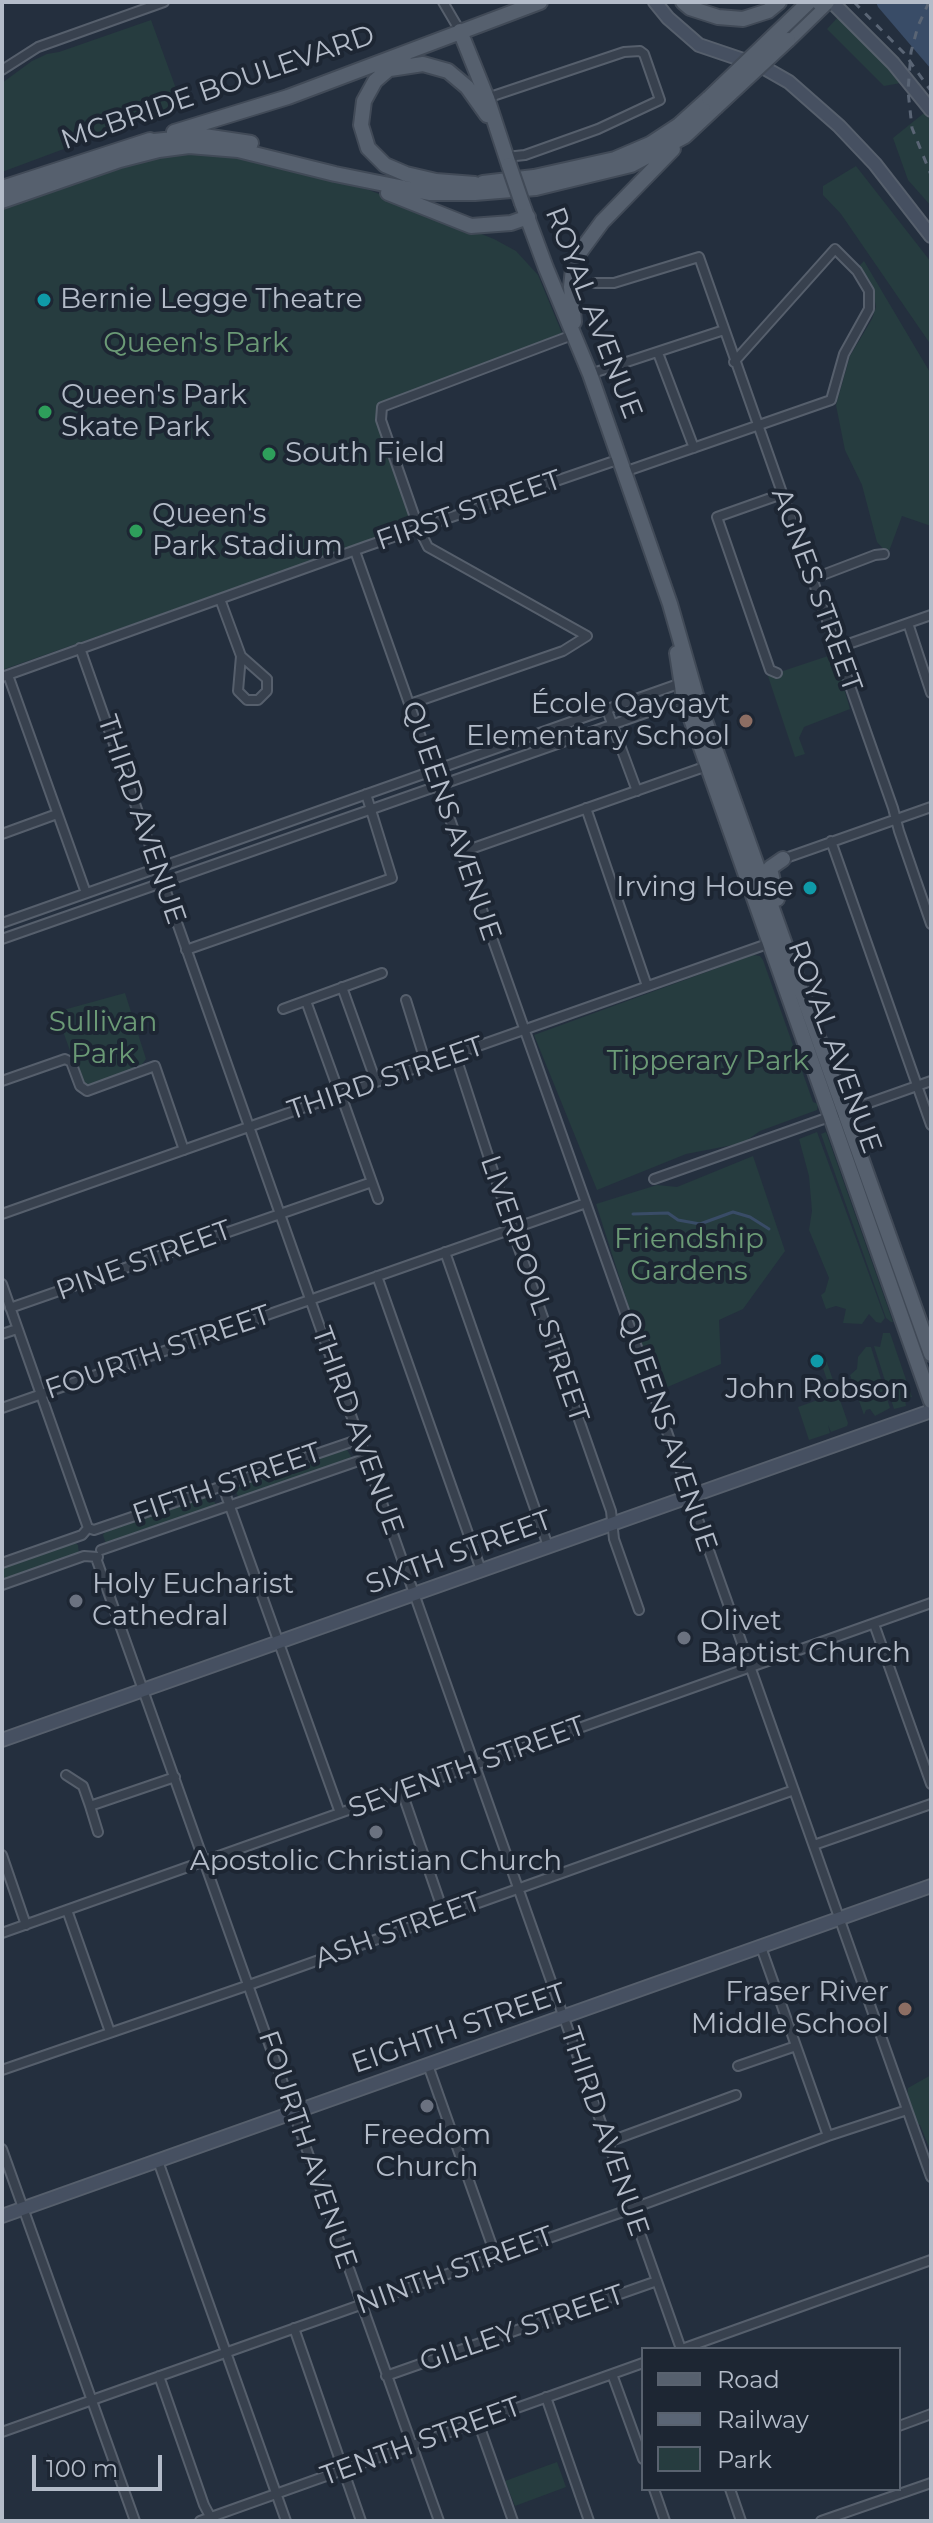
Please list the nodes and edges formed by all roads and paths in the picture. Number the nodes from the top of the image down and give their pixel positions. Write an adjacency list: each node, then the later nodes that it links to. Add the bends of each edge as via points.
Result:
1 (164, 2): 11 (street, via 38,47)
2 (443, 2): 9 (street)
3 (540, 2): 9 (main road, MCBRIDE BOULEVARD)
4 (655, 2): 25 (street, via 699,45 761,66 789,82 875,164)
5 (683, 2): 6 (main road, via 718,17 743,19)
6 (779, 2)
7 (809, 2): 14 (main road, bridge)
8 (829, 2): 14 (main road, bridge); 15 (street, via 893,63)
9 (460, 31): 10 (main road, MCBRIDE BOULEVARD); 13 (main road, ROYAL AVENUE)
10 (421, 45): 12 (main road); 18 (main road, MCBRIDE BOULEVARD, via 288,97)
11 (2, 70)
12 (386, 70): 16 (main road, via 423,64 448,71 473,94); 21 (main road, via 370,88 362,109 363,134 373,154 385,165 414,176)
13 (487, 98): 16 (main road, ROYAL AVENUE); 19 (street, via 640,51 660,100)
14 (712, 103): 17 (main road); 21 (main road, via 650,144 615,159)
15 (931, 110)
16 (496, 129): 19 (main road, ROYAL AVENUE)
17 (685, 136): 20 (main road, via 631,165 536,188 429,193); 28 (main road, via 602,222 574,260)
18 (144, 142): 21 (main road, via 220,137 403,182); 22 (main road, MCBRIDE BOULEVARD)
19 (508, 161): 24 (main road, ROYAL AVENUE, bridge)
20 (335, 174): 23 (main road, MCBRIDE BOULEVARD, via 238,150 189,146 120,160); 24 (main road, via 471,226 511,223)
21 (475, 184)
22 (2, 188)
23 (2, 201)
24 (525, 210): 28 (main road, ROYAL AVENUE)
25 (931, 236)
26 (595, 283): 27 (street, AGNES STREET, via 614,283 699,257)
27 (724, 330): 29 (street); 30 (street, AGNES STREET)
28 (575, 334): 31 (main road, ROYAL AVENUE); 36 (street, via 382,407 380,416)
29 (658, 353): 31 (street); 33 (street)
30 (734, 362): 32 (street, AGNES STREET); 32 (street, FIRST STREET, via 835,249 857,271 870,303 844,354 831,400)
31 (595, 373): 34 (main road, ROYAL AVENUE)
32 (757, 427): 33 (street, FIRST STREET); 35 (street, AGNES STREET)
33 (694, 448): 34 (street, FIRST STREET)
34 (622, 465): 36 (street, FIRST STREET); 48 (main road, ROYAL AVENUE, via 673,616)
35 (782, 494): 39 (street, AGNES STREET); 46 (street, via 717,517 770,670)
36 (419, 529): 37 (street, FIRST STREET); 50 (street, via 428,547 587,636 563,651)
37 (355, 551): 40 (street, FIRST STREET); 50 (street, QUEENS AVENUE)
38 (884, 554): 39 (street)
39 (812, 579): 44 (street, AGNES STREET)
40 (220, 599): 43 (street, FIRST STREET); 45 (street)
41 (931, 615): 42 (street)
42 (908, 623): 44 (street); 49 (street)
43 (80, 648): 47 (street, FIRST STREET); 67 (street, THIRD AVENUE)
44 (837, 648): 62 (street, AGNES STREET)
45 (241, 656): 45 (street, via 238,691 247,700 258,700 267,691 267,679)
46 (777, 673)
47 (5, 676): 61 (street)
48 (688, 689): 51 (street); 52 (street); 53 (main road, ROYAL AVENUE); 73 (main road, ROYAL AVENUE)
49 (931, 693)
50 (410, 704): 54 (street, QUEENS AVENUE)
51 (607, 710): 52 (street); 54 (street)
52 (613, 725): 55 (street); 56 (street)
53 (707, 766): 56 (street); 73 (main road, ROYAL AVENUE)
54 (433, 772): 55 (street, QUEENS AVENUE); 57 (street)
55 (439, 786): 60 (street); 65 (street, QUEENS AVENUE)
56 (637, 791): 59 (street)
57 (366, 794): 60 (street); 67 (street)
58 (931, 807): 62 (street)
59 (586, 808): 65 (street); 76 (street)
60 (371, 810): 68 (street); 74 (street, via 392,878)
61 (57, 814): 63 (street); 69 (street)
62 (896, 819): 64 (street); 71 (street, AGNES STREET)
63 (2, 834)
64 (831, 841): 66 (street); 87 (street)
65 (462, 852): 81 (street, QUEENS AVENUE)
66 (783, 859): 73 (main road, via 770,871 783,923)
67 (158, 868): 68 (street, THIRD AVENUE); 69 (street)
68 (163, 883): 72 (street); 74 (street, THIRD AVENUE)
69 (86, 893): 70 (street)
70 (2, 923)
71 (931, 924)
72 (2, 939)
73 (776, 941): 76 (street, THIRD STREET); 89 (main road, ROYAL AVENUE)
74 (186, 950): 91 (street, THIRD AVENUE)
75 (382, 973): 77 (street)
76 (647, 986): 81 (street, THIRD STREET)
77 (342, 987): 79 (street); 86 (street)
78 (406, 1000): 83 (street)
79 (306, 1001): 80 (street); 88 (street)
80 (283, 1009)
81 (525, 1031): 82 (street, THIRD STREET); 96 (street, QUEENS AVENUE)
82 (455, 1054): 83 (street, THIRD STREET); 99 (street, LIVERPOOL STREET)
83 (426, 1064): 86 (street, THIRD STREET)
84 (2, 1081): 92 (street, via 65,1059 87,1091 155,1066)
85 (931, 1081): 87 (street)
86 (376, 1082): 88 (street, THIRD STREET)
87 (918, 1086): 89 (street); 90 (street)
88 (341, 1095): 91 (street, THIRD STREET); 94 (street)
89 (837, 1114): 93 (street); 107 (main road, ROYAL AVENUE); 109 (main road, ROYAL AVENUE)
90 (931, 1125)
91 (249, 1127): 92 (street, THIRD STREET); 98 (street, THIRD AVENUE)
92 (184, 1150): 97 (street, THIRD STREET)
93 (654, 1179)
94 (372, 1182): 95 (street); 98 (street, PINE STREET)
95 (378, 1199)
96 (586, 1203): 99 (street, FOURTH STREET); 115 (street, QUEENS AVENUE)
97 (2, 1214)
98 (278, 1214): 103 (street, THIRD AVENUE); 104 (street, PINE STREET)
99 (512, 1229): 100 (street, FOURTH STREET); 117 (street, LIVERPOOL STREET)
100 (445, 1252): 101 (street, FOURTH STREET); 119 (street)
101 (377, 1276): 103 (street, FOURTH STREET); 122 (street)
102 (2, 1284): 104 (street)
103 (311, 1300): 108 (street, FOURTH STREET); 112 (street, THIRD AVENUE)
104 (10, 1308): 105 (street)
105 (17, 1329): 106 (street); 108 (street)
106 (2, 1334)
107 (931, 1354)
108 (40, 1394): 110 (street, FOURTH STREET); 118 (street)
109 (931, 1401)
110 (2, 1408)
111 (931, 1411): 115 (street, SIXTH STREET)
112 (360, 1439): 113 (street, THIRD AVENUE); 114 (street, FIFTH STREET)
113 (367, 1458): 116 (street, FIFTH STREET); 124 (street, THIRD AVENUE)
114 (223, 1487): 116 (street); 118 (street, FIFTH STREET)
115 (690, 1496): 117 (street, SIXTH STREET); 129 (street, QUEENS AVENUE)
116 (230, 1504): 120 (street, FIFTH STREET); 128 (street)
117 (614, 1523): 119 (street, SIXTH STREET); 126 (street, LIVERPOOL STREET, via 614,1539)
118 (88, 1531): 120 (street); 120 (street); 121 (street, FIFTH STREET)
119 (548, 1546): 122 (street, SIXTH STREET)
120 (95, 1554): 123 (street, FIFTH STREET); 130 (street, FOURTH AVENUE)
121 (2, 1563)
122 (481, 1570): 124 (street, SIXTH STREET)
123 (2, 1585)
124 (415, 1594): 128 (street, SIXTH STREET); 132 (street, THIRD AVENUE)
125 (931, 1603): 127 (street, SEVENTH STREET)
126 (639, 1610)
127 (874, 1624): 129 (street, SEVENTH STREET); 135 (street)
128 (279, 1642): 130 (street, SIXTH STREET); 140 (street)
129 (750, 1667): 132 (street, SEVENTH STREET); 136 (street, QUEENS AVENUE)
130 (144, 1690): 131 (street, SIXTH STREET); 134 (street, FOURTH AVENUE)
131 (2, 1740)
132 (475, 1766): 137 (street, SEVENTH STREET); 146 (street, THIRD AVENUE)
133 (66, 1775): 139 (street, via 83,1786)
134 (175, 1777): 139 (street); 144 (street, FOURTH AVENUE)
135 (931, 1784)
136 (794, 1790): 142 (street, QUEENS AVENUE); 146 (street, ASH STREET)
137 (402, 1792): 140 (street, SEVENTH STREET); 148 (street)
138 (931, 1804): 142 (street)
139 (90, 1806): 141 (street)
140 (340, 1813): 144 (street, SEVENTH STREET)
141 (98, 1832)
142 (814, 1845): 149 (street, QUEENS AVENUE)
143 (2, 1855): 150 (street)
144 (206, 1864): 147 (street, SEVENTH STREET); 153 (street, FOURTH AVENUE)
145 (931, 1886): 149 (street, EIGHTH STREET)
146 (519, 1888): 148 (street, ASH STREET); 154 (street, THIRD AVENUE)
147 (67, 1910): 150 (street, SEVENTH STREET); 155 (street)
148 (444, 1914): 153 (street, ASH STREET)
149 (840, 1917): 152 (street, EIGHTH STREET); 161 (street, QUEENS AVENUE)
150 (26, 1925): 151 (street, SEVENTH STREET)
151 (2, 1933)
152 (761, 1947): 154 (street, EIGHTH STREET); 156 (street)
153 (249, 1985): 155 (street, ASH STREET); 162 (street, FOURTH AVENUE)
154 (564, 2017): 157 (street, EIGHTH STREET); 164 (street, THIRD AVENUE)
155 (110, 2032): 159 (street, ASH STREET)
156 (796, 2046): 158 (street); 163 (street)
157 (428, 2065): 162 (street, EIGHTH STREET); 171 (street)
158 (738, 2066)
159 (2, 2070)
160 (736, 2095): 164 (street)
161 (907, 2110): 163 (street, NINTH STREET); 167 (street, QUEENS AVENUE)
162 (293, 2113): 166 (street, EIGHTH STREET); 174 (street, FOURTH AVENUE)
163 (828, 2136): 169 (street, NINTH STREET)
164 (608, 2142): 169 (street, THIRD AVENUE)
165 (2, 2149): 168 (street)
166 (158, 2161): 168 (street, EIGHTH STREET); 178 (street)
167 (931, 2177)
168 (23, 2208): 170 (street, EIGHTH STREET); 184 (street)
169 (631, 2209): 171 (street, NINTH STREET); 173 (street, THIRD AVENUE)
170 (2, 2216)
171 (496, 2257): 174 (street, NINTH STREET)
172 (931, 2260): 177 (street)
173 (657, 2281): 176 (street, THIRD AVENUE); 182 (street, GILLEY STREET)
174 (361, 2304): 175 (street, NINTH STREET); 182 (street, FOURTH AVENUE)
175 (294, 2328): 178 (street, NINTH STREET); 191 (street)
176 (680, 2347)
177 (687, 2347)
178 (227, 2352): 181 (street, NINTH STREET); 195 (street)
179 (641, 2364): 180 (street, TENTH STREET)
180 (612, 2374): 183 (street, TENTH STREET); 190 (street)
181 (159, 2376): 184 (street, NINTH STREET); 196 (street)
182 (386, 2376): 189 (street, FOURTH AVENUE)
183 (546, 2397): 186 (street, TENTH STREET); 203 (street)
184 (92, 2400): 188 (street, NINTH STREET); 197 (street)
185 (931, 2414): 187 (street)
186 (478, 2422): 189 (street, TENTH STREET); 202 (street)
187 (901, 2425)
188 (2, 2432)
189 (412, 2445): 191 (street, TENTH STREET); 201 (street, FOURTH AVENUE)
190 (641, 2454)
191 (343, 2469): 195 (street, TENTH STREET); 200 (street)
192 (931, 2483): 206 (street)
193 (655, 2491): 204 (street)
194 (731, 2491): 205 (street)
195 (277, 2494): 196 (street, TENTH STREET); 199 (street)
196 (212, 2519): 198 (street, TENTH STREET)
197 (135, 2521)
198 (200, 2521)
199 (286, 2521)
200 (361, 2521)
201 (439, 2521)
202 (513, 2521)
203 (589, 2521)
204 (665, 2521)
205 (741, 2521)
206 (821, 2521)

